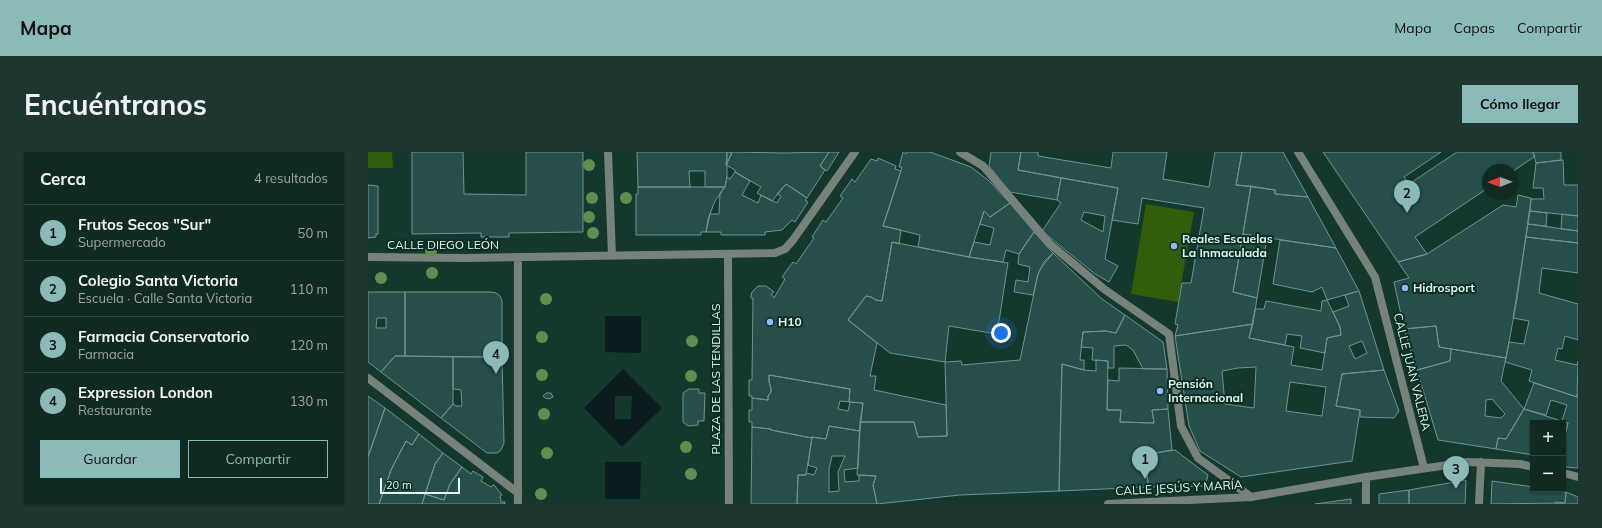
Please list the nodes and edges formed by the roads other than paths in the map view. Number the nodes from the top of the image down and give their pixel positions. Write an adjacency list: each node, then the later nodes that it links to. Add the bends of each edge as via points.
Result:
1 (608, 152): 6 (street)
2 (855, 152): 5 (street, via 785,248 775,253)
3 (960, 152): 17 (street, via 984,166 1050,244 1104,289 1169,334 1181,426 1198,458)
4 (1298, 152): 12 (street, CALLE JUAN VALERA, via 1377,283)
5 (728, 254): 6 (street); 19 (street, PLAZA DE LAS TENDILLAS)
6 (612, 255): 8 (street)
7 (368, 257): 8 (street, CALLE DIEGO LEÓN)
8 (518, 257): 16 (street)
9 (368, 378): 16 (street)
10 (1481, 462): 11 (street, CALLE JESÚS Y MARÍA); 12 (street, CALLE JESÚS Y MARÍA); 22 (street)
11 (1530, 466)
12 (1424, 468): 14 (street, CALLE JESÚS Y MARÍA)
13 (1566, 474): 15 (street)
14 (1366, 477): 17 (street, CALLE JESÚS Y MARÍA); 21 (street)
15 (1578, 477)
16 (518, 493): 18 (street)
17 (1250, 500): 20 (street, CALLE JESÚS Y MARÍA)
18 (518, 504)
19 (729, 504)
20 (1108, 504)
21 (1366, 504)
22 (1479, 504)

